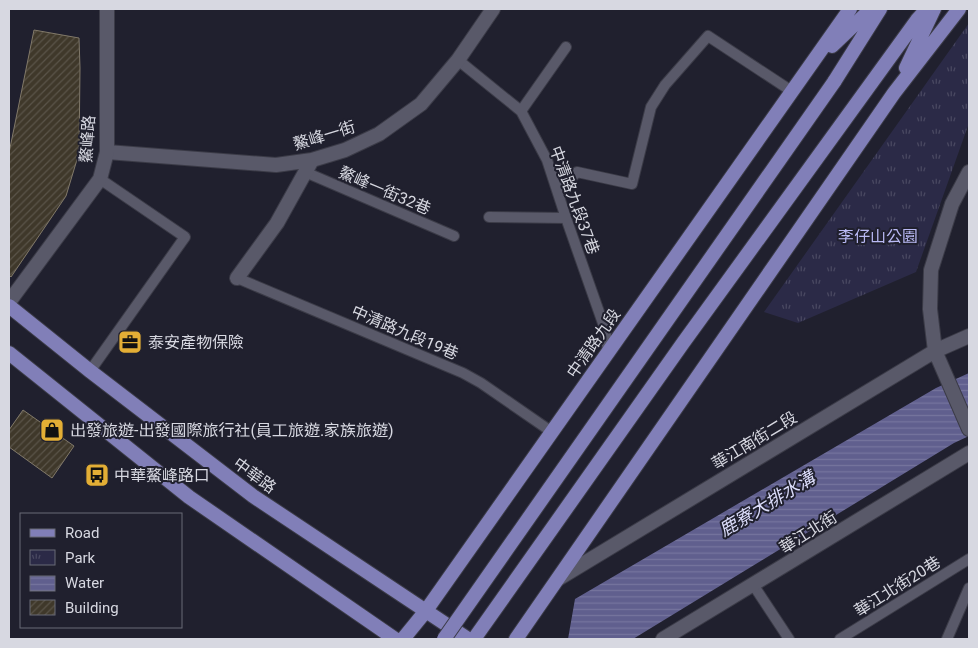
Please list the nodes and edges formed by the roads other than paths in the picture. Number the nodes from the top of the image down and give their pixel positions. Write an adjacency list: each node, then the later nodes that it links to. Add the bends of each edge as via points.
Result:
1 (107, 9): 15 (street, 鰲峰路)
2 (493, 9): 10 (street, 鰲峰一街)
3 (850, 9): 11 (main road, 中清路九段)
4 (871, 9): 11 (main road, 中清路九段)
5 (880, 9): 40 (main road, bridge, via 834,82)
6 (927, 9): 42 (main road, via 683,343)
7 (934, 9): 13 (main road)
8 (959, 9): 13 (main road)
9 (566, 47): 14 (lane)
10 (458, 60): 14 (lane, 中清路九段37巷); 16 (street, 鰲峰一街, via 421,104 379,134)
11 (811, 66): 12 (main road, 中清路九段)
12 (793, 92): 19 (lane, via 708,36 650,107 632,184 577,172); 26 (main road, 中清路九段)
13 (894, 93): 34 (main road)
14 (521, 111): 19 (lane, 中清路九段37巷, via 547,160)
15 (107, 152): 16 (street, 鰲峰一街); 18 (street, 鰲峰路)
16 (309, 166): 22 (lane, 鰲峰一街32巷); 23 (street, via 277,223)
17 (969, 172): 27 (street, via 952,204 931,270 930,309)
18 (100, 179): 24 (street, 鰲峰路); 29 (lane, via 185,236)
19 (558, 192): 21 (lane, 中清路九段37巷)
20 (489, 217): 21 (lane)
21 (566, 218): 26 (lane, 中清路九段37巷, via 605,329)
22 (454, 236)
23 (237, 278): 31 (lane, 中清路九段19巷, via 463,373)
24 (9, 304): 29 (main road, 中華路)
25 (969, 336): 27 (street, 華江南街二段)
26 (608, 351): 31 (main road, 中清路九段)
27 (935, 351): 30 (street); 34 (street, 華江南街二段)
28 (9, 353): 38 (main road, via 189,497)
29 (90, 371): 37 (main road, 中華路, via 253,496)
30 (969, 429)
31 (552, 432): 37 (main road, 中清路九段)
32 (969, 453): 35 (street, 華江北街)
33 (969, 559): 46 (lane, 華江北街20巷)
34 (558, 579): 43 (main road)
35 (754, 586): 44 (street, 華江北街); 45 (lane)
36 (969, 588): 47 (lane)
37 (425, 612): 39 (main road, 中清路九段); 41 (main road, 中華路)
38 (395, 639)
39 (403, 639)
40 (444, 639)
41 (468, 639)
42 (474, 639)
43 (516, 639)
44 (663, 639)
45 (789, 639)
46 (840, 639)
47 (947, 639)

